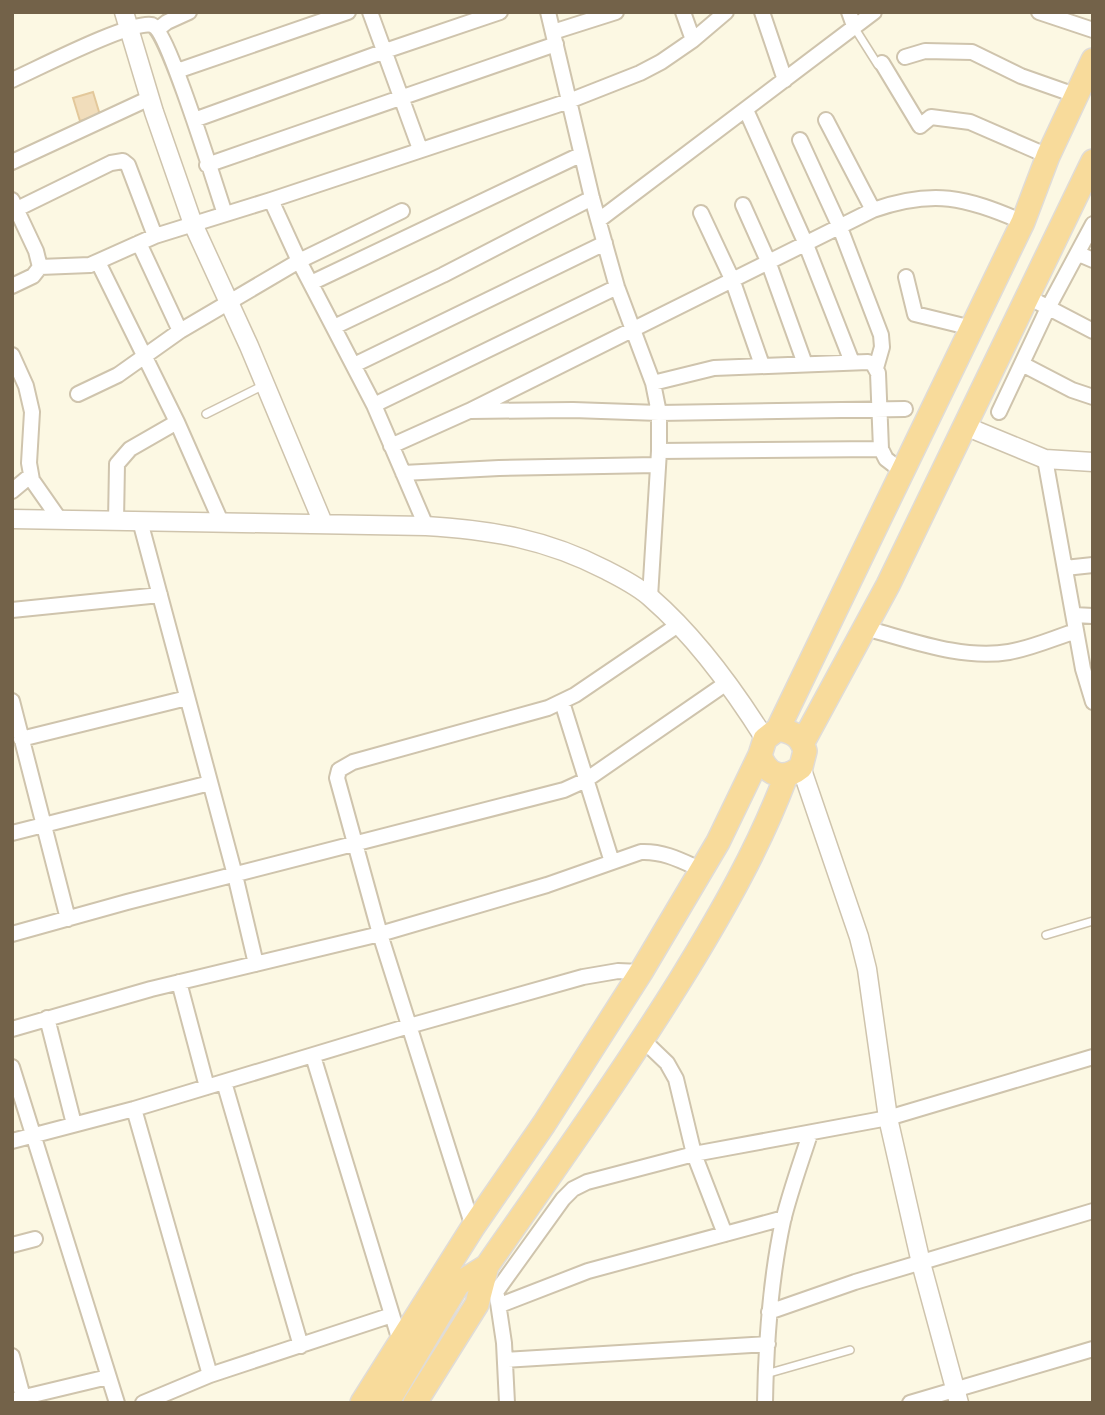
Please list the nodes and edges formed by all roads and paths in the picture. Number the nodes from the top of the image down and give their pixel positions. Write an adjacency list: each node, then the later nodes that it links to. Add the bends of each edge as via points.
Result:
1 (189, 12): 14 (street)
2 (348, 12): 22 (street)
3 (370, 12): 18 (street)
4 (500, 12): 18 (street)
5 (548, 12): 16 (street)
6 (615, 12): 16 (street)
7 (683, 12): 17 (street)
8 (726, 12): 17 (street)
9 (762, 12): 24 (street)
10 (874, 12): 12 (street)
11 (1039, 12): 15 (street)
12 (851, 19): 21 (lane); 24 (street)
13 (126, 20): 14 (street); 23 (street); 26 (street)
14 (158, 29): 22 (street)
15 (1093, 30)
16 (555, 38): 27 (street); 28 (street)
17 (693, 40): 28 (street, via 640,73)
18 (385, 51): 27 (street); 30 (street)
19 (905, 57): 25 (street, via 925,51 972,52)
20 (1093, 60): 25 (highway)
21 (880, 64): 35 (street, via 920,126 931,117 970,122)
22 (177, 71): 30 (street)
23 (12, 80)
24 (785, 80): 29 (street)
25 (1075, 95): 35 (highway)
26 (150, 98): 37 (street); 49 (street)
27 (402, 98): 33 (street); 38 (street)
28 (569, 101): 33 (street); 34 (street)
29 (746, 110): 47 (street); 53 (street)
30 (194, 120): 38 (street)
31 (826, 120): 43 (street)
32 (800, 140): 51 (street)
33 (420, 149): 40 (street)
34 (580, 155): 39 (street); 64 (street)
35 (1048, 156): 48 (highway)
36 (1093, 161): 67 (highway)
37 (12, 162)
38 (208, 164): 46 (street)
39 (592, 198): 47 (street); 70 (street)
40 (271, 200): 46 (street); 58 (street)
41 (14, 204): 52 (street, via 123,161); 61 (street)
42 (743, 205): 59 (street)
43 (873, 210): 48 (street, via 944,197 987,206); 51 (street)
44 (402, 211): 58 (street)
45 (701, 213): 63 (street)
46 (225, 214): 49 (street)
47 (600, 220): 55 (street)
48 (1023, 222): 72 (highway)
49 (193, 224): 52 (street); 68 (street)
50 (1093, 224): 56 (street)
51 (839, 225): 53 (street); 82 (street, via 881,335)
52 (155, 236): 54 (street)
53 (805, 242): 59 (street); 77 (street)
54 (139, 243): 60 (street); 73 (street)
55 (606, 243): 66 (street); 80 (street)
56 (1079, 254): 57 (street); 69 (street)
57 (1093, 260)
58 (299, 261): 64 (street); 68 (street)
59 (768, 261): 63 (street); 78 (street)
60 (98, 262): 61 (street); 76 (street)
61 (40, 267): 65 (street, via 33,276)
62 (906, 277): 72 (street, via 915,314)
63 (732, 278): 71 (street); 81 (street)
64 (311, 282): 70 (street)
65 (12, 286)
66 (617, 287): 71 (street); 87 (street)
67 (1026, 296): 69 (street); 95 (highway)
68 (229, 303): 73 (street); 84 (street)
69 (1048, 308): 74 (street); 79 (street)
70 (334, 327): 80 (street)
71 (631, 328): 83 (street); 90 (street)
72 (972, 328): 101 (highway)
73 (180, 331): 76 (street)
74 (1093, 331)
75 (12, 355): 103 (street, via 32,411)
76 (145, 356): 85 (street); 94 (street)
77 (852, 362): 78 (street); 82 (street, via 868,362)
78 (805, 364): 81 (street)
79 (1022, 364): 86 (street); 91 (street)
80 (354, 365): 87 (street)
81 (762, 365): 83 (street, via 696,371)
82 (876, 368): 88 (street)
83 (653, 383): 92 (street)
84 (265, 385): 93 (lane); 109 (street)
85 (78, 394)
86 (1093, 397)
87 (374, 405): 96 (street)
88 (878, 409): 89 (street); 92 (street); 97 (street)
89 (905, 409)
90 (469, 411): 92 (street); 96 (street)
91 (999, 412)
92 (659, 413): 98 (street)
93 (206, 414)
94 (177, 422): 108 (street, via 130,449 117,464); 110 (street)
95 (965, 426): 99 (street); 120 (highway)
96 (391, 446): 102 (street)
97 (881, 449): 98 (street); 101 (street)
98 (658, 458): 102 (street); 115 (street)
99 (1045, 459): 100 (street); 113 (street)
100 (1093, 462)
101 (903, 472): 129 (highway)
102 (403, 473): 111 (street)
103 (30, 476): 104 (street); 106 (street)
104 (12, 491)
105 (12, 519): 106 (street)
106 (60, 520): 108 (street)
107 (140, 521): 108 (street); 110 (street); 114 (street)
108 (116, 522)
109 (323, 523): 110 (street); 111 (street)
110 (222, 524)
111 (426, 526): 115 (street, via 482,530 541,542 591,562)
112 (1093, 565): 113 (street)
113 (1065, 568): 117 (street)
114 (160, 595): 116 (street); 124 (street)
115 (650, 597): 119 (street)
116 (12, 610)
117 (1074, 615): 118 (street); 121 (street)
118 (1093, 616)
119 (678, 625): 123 (street); 126 (street)
120 (865, 628): 121 (street, via 960,652 987,653 1024,649); 130 (highway)
121 (1076, 631): 122 (street)
122 (1089, 677): 127 (street)
123 (728, 682): 129 (street); 132 (street)
124 (187, 698): 128 (street); 133 (street)
125 (12, 701): 128 (street)
126 (562, 702): 132 (street); 136 (street, via 345,764 337,778)
127 (1093, 702)
128 (21, 739): 134 (street)
129 (768, 741): 130 (highway, via 797,735); 131 (highway, via 769,771); 138 (highway)
130 (803, 742): 131 (highway, via 805,760)
131 (793, 772): 151 (highway, via 739,880); 158 (street, via 859,937)
132 (586, 780): 136 (street, via 564,790); 137 (street)
133 (210, 783): 134 (street); 139 (street)
134 (43, 826): 135 (street); 140 (street)
135 (12, 833)
136 (355, 845): 139 (street); 143 (street)
137 (612, 862): 138 (street, via 656,852); 143 (street)
138 (702, 870): 146 (highway)
139 (235, 875): 140 (street); 145 (street)
140 (68, 919): 142 (street)
141 (1093, 921): 144 (lane)
142 (12, 934)
143 (380, 934): 145 (street); 149 (street)
144 (1046, 935)
145 (256, 964): 147 (street)
146 (640, 972): 149 (street, via 599,974); 166 (highway, via 544,1125)
147 (179, 982): 148 (street); 156 (street)
148 (47, 1018): 150 (street); 159 (street)
149 (409, 1026): 152 (street); 166 (street)
150 (12, 1028)
151 (643, 1040): 163 (street, via 676,1079); 171 (highway)
152 (313, 1056): 155 (street); 174 (street)
153 (1093, 1058): 158 (street)
154 (12, 1067): 161 (street)
155 (224, 1082): 156 (street); 177 (street)
156 (207, 1087): 157 (street)
157 (134, 1109): 159 (street); 183 (street)
158 (888, 1118): 160 (street); 170 (street)
159 (74, 1124): 161 (street)
160 (810, 1134): 163 (street); 165 (street)
161 (33, 1136): 162 (street); 184 (street)
162 (12, 1141)
163 (694, 1154): 167 (street); 172 (street, via 573,1189)
164 (1093, 1211): 170 (street)
165 (784, 1218): 167 (street); 173 (street)
166 (473, 1227): 175 (highway)
167 (725, 1234): 172 (street)
168 (35, 1239): 169 (street)
169 (12, 1245)
170 (921, 1263): 173 (street); 185 (street)
171 (487, 1266): 172 (street); 190 (highway, via 458,1284); 191 (highway, via 477,1304)
172 (498, 1299): 181 (street)
173 (769, 1312): 176 (street)
174 (392, 1315): 175 (street); 177 (street)
175 (400, 1341): 189 (highway)
176 (768, 1344): 181 (street); 182 (street)
177 (301, 1346): 183 (street)
178 (1093, 1349): 185 (street)
179 (850, 1350): 182 (lane)
180 (12, 1356): 186 (street)
181 (505, 1360): 192 (street)
182 (766, 1374): 193 (street)
183 (210, 1375): 188 (street)
184 (108, 1377): 186 (street); 187 (street)
185 (957, 1396): 194 (street)
186 (18, 1398)
187 (117, 1403)
188 (143, 1403)
189 (362, 1403)
190 (387, 1403)
191 (415, 1403)
192 (507, 1403)
193 (765, 1403)
194 (910, 1403)

